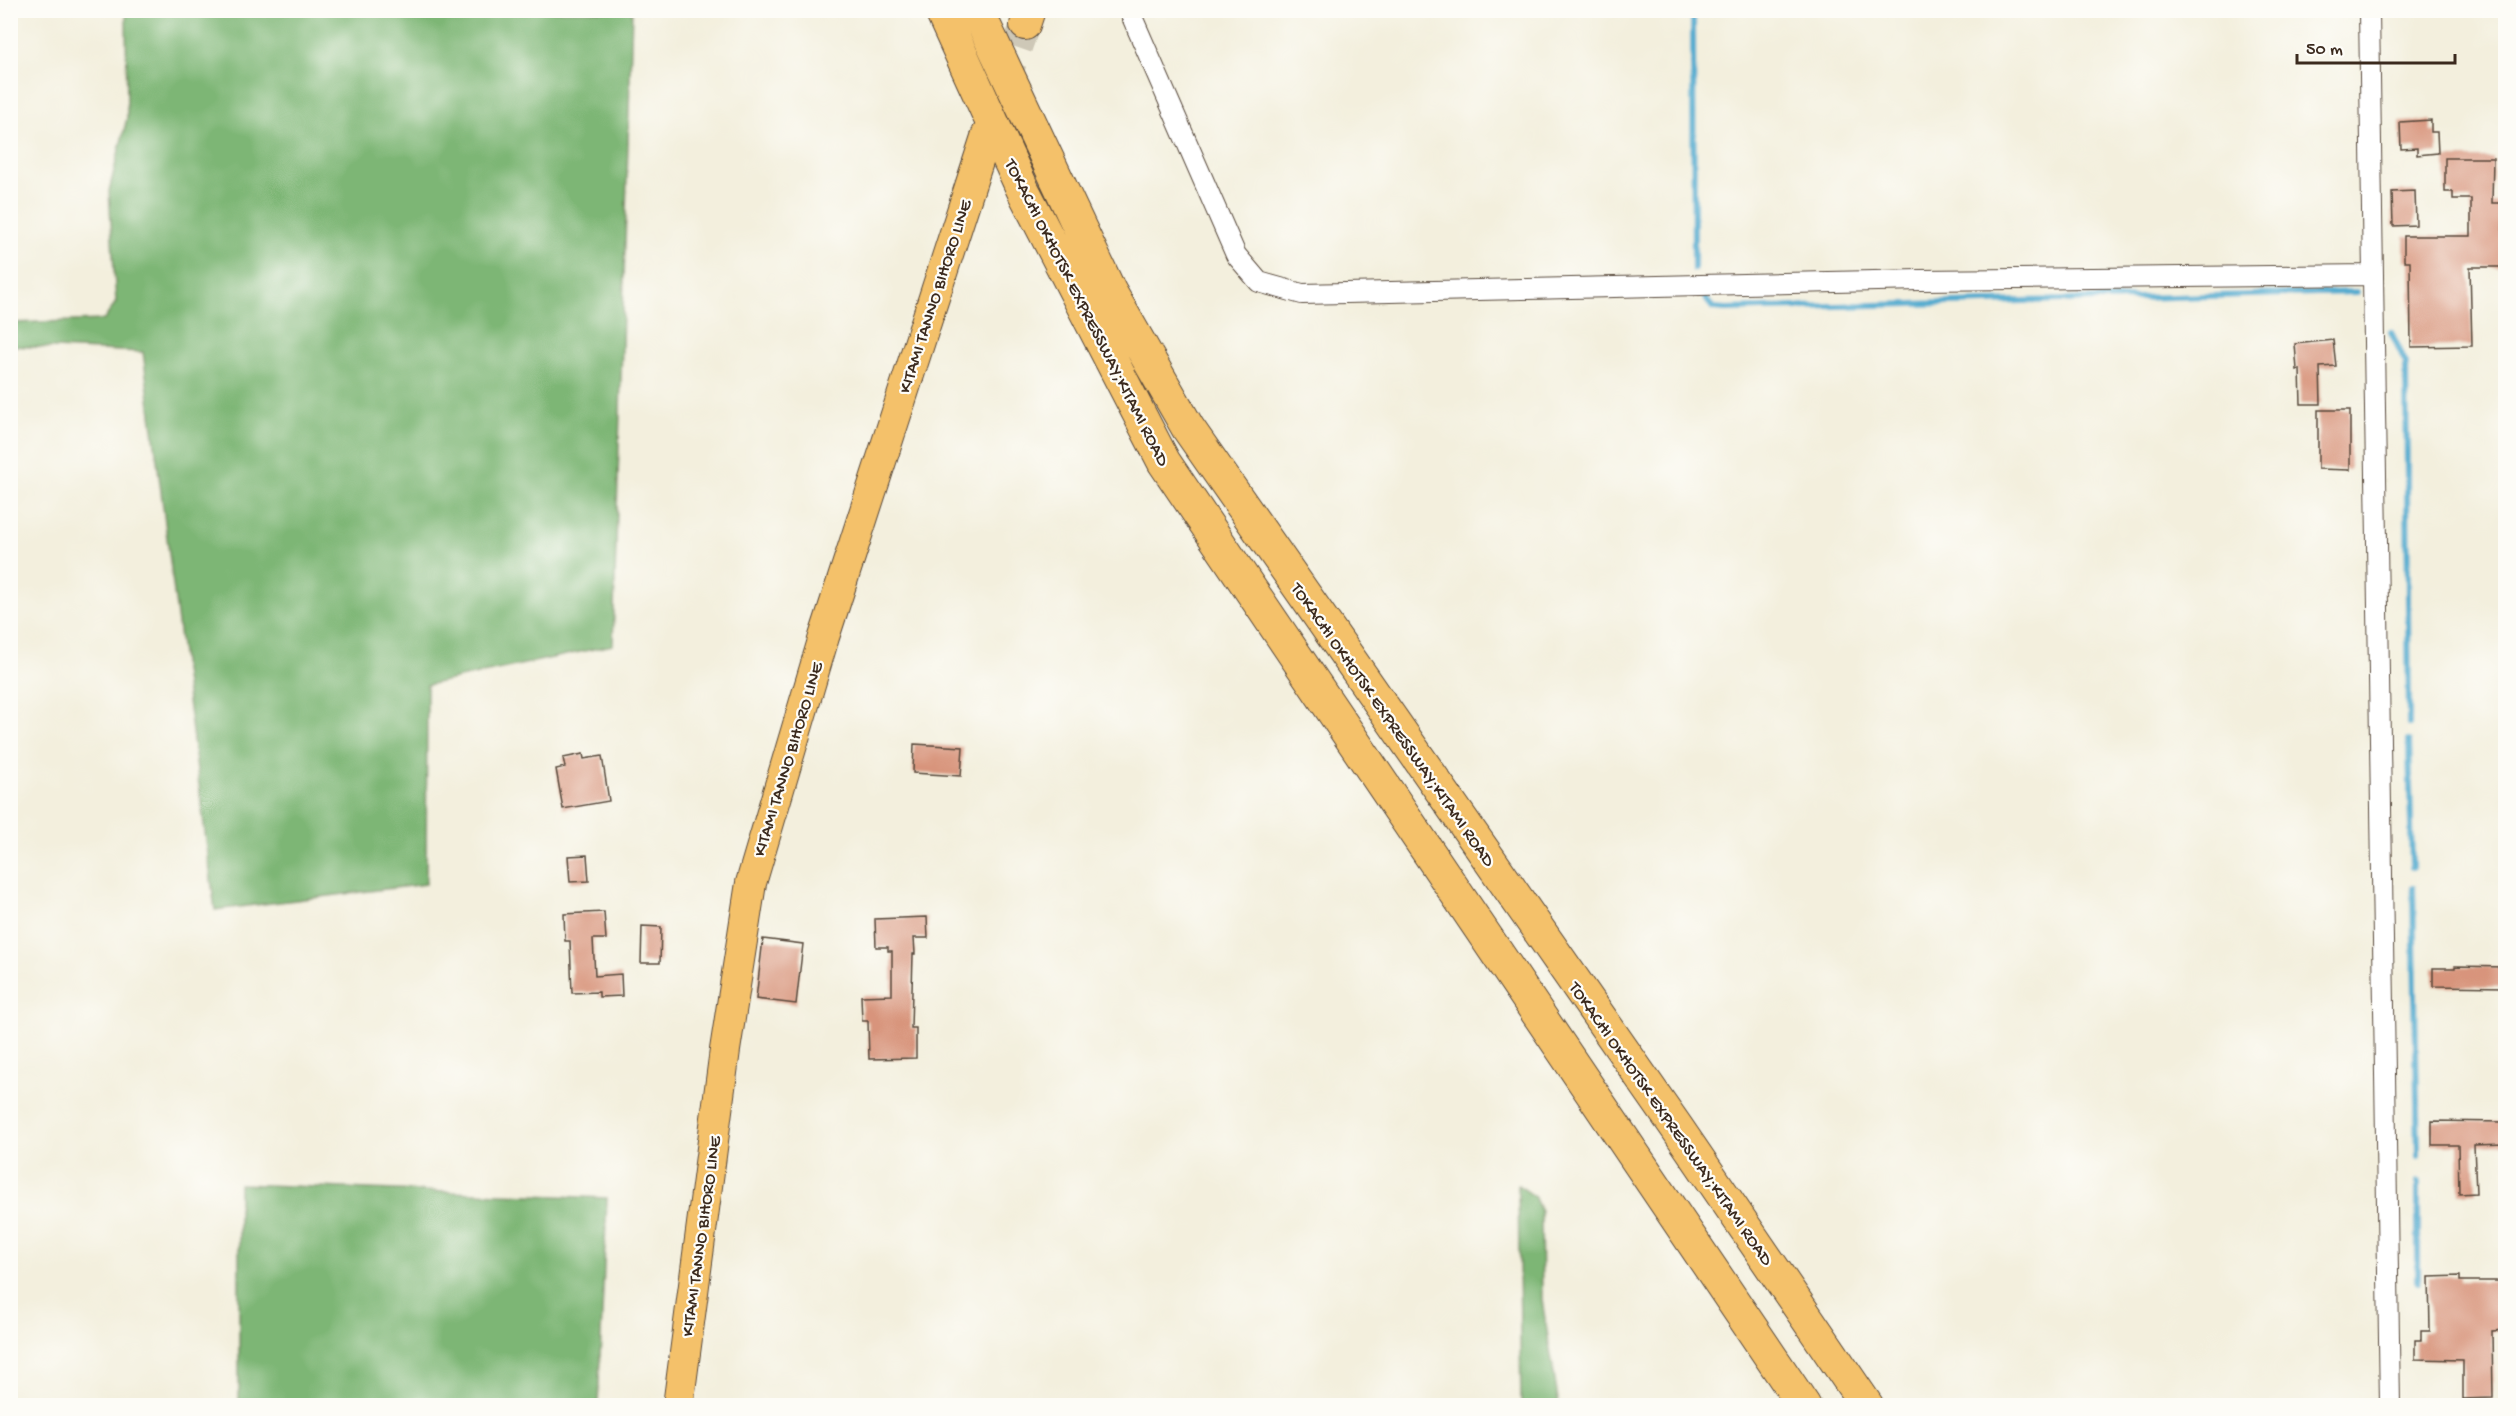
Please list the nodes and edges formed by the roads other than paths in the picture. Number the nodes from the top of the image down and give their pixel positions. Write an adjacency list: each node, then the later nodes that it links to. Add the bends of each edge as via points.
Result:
1 (941, 10): 8 (highway, TOKACHI OKHOTSK EXPRESSWAY;KITAMI ROAD, via 1023,190 1164,462)
2 (977, 10): 9 (highway, TOKACHI OKHOTSK EXPRESSWAY;KITAMI ROAD, via 1110,292 1188,428)
3 (1129, 10): 6 (street, via 1236,255 1259,282 1302,294 1920,280)
4 (2368, 10): 6 (street)
5 (987, 134): 7 (main road, KITAMI TANNO BIHORO LINE, via 824,637 751,882)
6 (2373, 275): 10 (street)
7 (678, 1406)
8 (1804, 1406)
9 (1867, 1406)
10 (2390, 1406)

